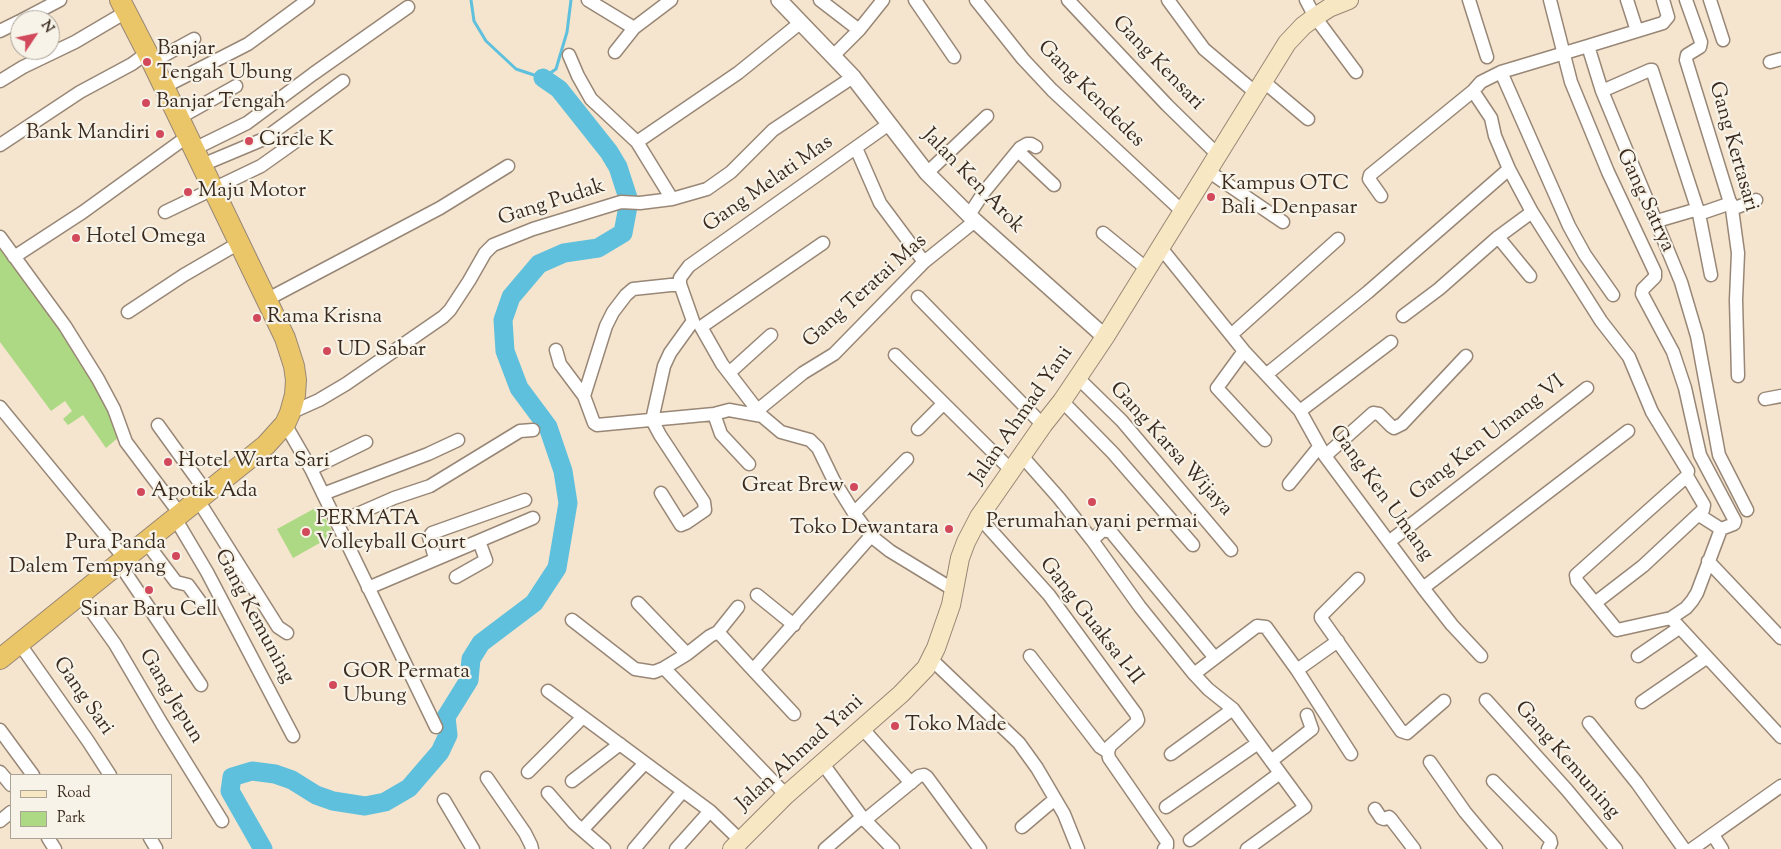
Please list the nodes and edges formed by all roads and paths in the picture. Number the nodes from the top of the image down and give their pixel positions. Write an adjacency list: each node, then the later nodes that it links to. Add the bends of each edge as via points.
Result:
1 (60, 0): 22 (street)
2 (308, 0): 44 (street, via 248,44)
3 (588, 0): 25 (street)
4 (671, 0): 25 (street)
5 (779, 0): 24 (street, Jalan Ken Arok)
6 (820, 0): 26 (street)
7 (883, 0): 26 (street)
8 (916, 0): 35 (street)
9 (976, 0): 71 (street, Gang Kendedes, via 1052,90)
10 (1068, 0): 59 (street, Gang Kensari)
11 (1168, 0): 45 (street, Gang Kensari, via 1204,49)
12 (1306, 0): 23 (street)
13 (1349, 0): 23 (main road, Jalan Ahmad Yani)
14 (1469, 0): 36 (street)
15 (1550, 0): 32 (street, Gang Satrya)
16 (1627, 0): 27 (street)
17 (1663, 0): 27 (street, via 1667,20)
18 (1686, 0): 69 (street, Gang Kertasari, via 1701,42 1686,60)
19 (1710, 0): 29 (street)
20 (122, 3): 37 (highway); 41 (street, via 75,42)
21 (408, 7): 57 (street, via 247,123)
22 (40, 10)
23 (1315, 17): 38 (street); 45 (main road, Jalan Ahmad Yani, via 1287,43)
24 (800, 23): 34 (street, Jalan Ken Arok); 53 (street, via 738,73)
25 (634, 28): 31 (street)
26 (859, 30): 34 (street)
27 (1637, 31): 30 (street)
28 (194, 39): 37 (street)
29 (1723, 40)
30 (1588, 46): 32 (street); 47 (street)
31 (615, 52)
32 (1564, 52): 39 (street); 148 (street, Gang Satrya, via 1571,82 1655,272 1654,279 1643,289 1643,296 1673,352 1700,455 1735,521)
33 (569, 55): 53 (street, via 591,99)
34 (833, 56): 40 (street, Jalan Ken Arok)
35 (954, 57)
36 (1487, 57)
37 (150, 58): 44 (highway); 54 (street, via 80,92)
38 (1356, 72)
39 (1501, 72): 46 (street, via 1481,82); 90 (street, via 1569,226)
40 (853, 77): 51 (street, Jalan Ken Arok); 67 (street, Gang Pudak, via 772,130 719,182 707,189)
41 (0, 81)
42 (343, 81): 57 (street, via 264,139)
43 (236, 86): 49 (street)
44 (164, 87): 49 (highway)
45 (1260, 87): 50 (street, Gang Kensari); 59 (main road, Jalan Ahmad Yani)
46 (1473, 91): 61 (street, via 1491,118); 66 (street, via 1370,175 1369,179)
47 (1602, 91): 73 (street, via 1652,70); 76 (street)
48 (987, 116): 63 (street)
49 (179, 118): 57 (highway)
50 (1308, 119)
51 (890, 124): 56 (street, Gang Melati Mas); 63 (street, Jalan Ken Arok)
52 (299, 139): 65 (street, via 261,166)
53 (638, 142): 67 (street)
54 (0, 144)
55 (1036, 147): 58 (street, via 1027,144)
56 (856, 148): 85 (street, via 880,203); 89 (street, Gang Melati Mas, via 689,266 680,278)
57 (194, 150): 65 (highway); 84 (street, via 83,212)
58 (1018, 152): 64 (street); 74 (street, Gang Teratai Mas, via 984,192)
59 (1218, 155): 62 (main road, Jalan Ahmad Yani)
60 (508, 166): 92 (street, via 440,208)
61 (1509, 169): 72 (street); 104 (street)
62 (1208, 171): 71 (main road, Jalan Ahmad Yani); 75 (street)
63 (927, 173): 74 (street, Jalan Ken Arok)
64 (1054, 185)
65 (213, 190): 70 (street); 81 (highway)
66 (1381, 196)
67 (672, 199): 119 (street, Gang Pudak, via 621,202 493,245 443,317 339,388)
68 (1756, 200): 69 (street)
69 (1731, 206): 73 (street); 105 (street, Gang Kertasari, via 1738,253)
70 (165, 212)
71 (1183, 212): 83 (main road, Jalan Ahmad Yani)
72 (1532, 212): 79 (street); 135 (street, via 1601,321 1629,357 1652,412 1687,468)
73 (1699, 212): 76 (street); 87 (street)
74 (972, 218): 85 (street, Gang Teratai Mas); 97 (street, Jalan Ken Arok)
75 (1283, 222)
76 (1657, 222): 141 (street, via 1681,282 1697,336 1719,455)
77 (1103, 233): 86 (street)
78 (0, 237): 84 (street, Gang Kemuning)
79 (1498, 237): 88 (street); 94 (street, via 1439,289)
80 (1338, 240): 96 (street)
81 (239, 243): 92 (highway); 93 (street)
82 (823, 243): 103 (street, via 701,327)
83 (1161, 248): 86 (main road, Jalan Ahmad Yani); 96 (street, Gang Ken Umang)
84 (14, 257): 144 (street, Gang Kemuning, via 65,326 98,379 126,442)
85 (924, 262): 117 (street, Gang Teratai Mas, via 834,354 802,373)
86 (1147, 270): 97 (main road, Jalan Ahmad Yani)
87 (1711, 275)
88 (1530, 276)
89 (680, 284): 110 (street, via 633,289 626,295 606,326); 120 (street, via 693,321 664,366)
90 (1613, 295)
91 (918, 297): 122 (street)
92 (266, 300): 119 (highway, via 285,338 294,366 295,395)
93 (128, 312)
94 (1402, 316)
95 (771, 335): 103 (street)
96 (1231, 335): 100 (street, Gang Ken Umang)
97 (1105, 337): 106 (main road, Jalan Ahmad Yani)
98 (1391, 342): 116 (street)
99 (556, 350): 110 (street, via 560,364)
100 (1244, 351): 104 (street, Gang Ken Umang); 108 (street)
101 (896, 355): 114 (street)
102 (1466, 356): 129 (street, via 1402,424 1394,428 1379,414 1373,413)
103 (729, 374): 117 (street)
104 (1267, 374): 116 (street, Gang Ken Umang)
105 (1738, 376)
106 (1078, 378): 113 (main road, Jalan Ahmad Yani); 155 (street, Gang Karsa Wijaya, via 1122,421)
107 (1206, 379): 108 (street)
108 (1217, 388): 127 (street)
109 (1587, 388): 152 (street, Gang Ken Umang VI)
110 (584, 396): 120 (street, via 597,425)
111 (1781, 396): 112 (street)
112 (1765, 399)
113 (1062, 401): 122 (main road, Jalan Ahmad Yani); 154 (street)
114 (943, 404): 123 (street); 134 (street)
115 (0, 407): 157 (street)
116 (1300, 411): 129 (street, Gang Ken Umang)
117 (761, 413): 118 (street, via 729,410); 142 (street, via 781,432 814,444)
118 (714, 414): 120 (street); 132 (street, via 721,434)
119 (287, 418): 133 (street); 139 (highway, via 266,444)
120 (652, 420): 137 (street, via 704,502 705,510 681,525)
121 (158, 425): 139 (street)
122 (1043, 425): 130 (main road, Jalan Ahmad Yani)
123 (918, 429)
124 (533, 430): 147 (street, via 520,431 430,486)
125 (1628, 431): 162 (street, Gang Ken Umang)
126 (458, 440): 138 (street)
127 (1265, 440)
128 (366, 442): 133 (street)
129 (1322, 452): 136 (street); 152 (street, Gang Ken Umang)
130 (1021, 455): 134 (main road, Jalan Ahmad Yani); 150 (street)
131 (908, 459): 142 (street)
132 (749, 464)
133 (311, 470): 138 (street)
134 (1011, 470): 145 (main road, Jalan Ahmad Yani)
135 (1687, 476): 143 (street, via 1704,505); 168 (street, via 1577,574 1577,581)
136 (1289, 484)
137 (660, 493)
138 (323, 494): 147 (street)
139 (202, 497): 144 (highway); 175 (street, via 278,627)
140 (525, 500): 156 (street, via 432,533 429,537)
141 (1747, 510)
142 (854, 513): 149 (street)
143 (1699, 515): 148 (street); 168 (street, via 1643,566)
144 (178, 516): 153 (highway); 204 (street, Gang Kemuning)
145 (979, 517): 163 (main road, Jalan Ahmad Yani, via 960,558); 208 (street, Gang Guaksa I-II, via 1048,595 1136,714 1137,722 1110,746)
146 (533, 518): 151 (street)
147 (337, 523): 161 (street)
148 (1721, 529): 158 (street)
149 (871, 536): 163 (street, via 890,552); 172 (street)
150 (1092, 540): 183 (street, via 1103,530 1111,532); 190 (street)
151 (478, 541): 156 (street); 159 (street, via 486,560)
152 (1390, 541): 162 (street, Gang Ken Umang)
153 (146, 542): 157 (highway); 167 (street, via 176,582 188,585)
154 (1193, 545)
155 (1231, 550)
156 (435, 558): 161 (street)
157 (122, 561): 164 (highway); 191 (street)
158 (1708, 561): 170 (street, via 1692,601); 176 (street)
159 (456, 577)
160 (1358, 579): 177 (street, via 1321,616)
161 (368, 588): 201 (street)
162 (1424, 588): 181 (street)
163 (954, 590): 186 (main road, Jalan Ahmad Yani)
164 (80, 595): 178 (highway); 237 (street, Gang Jepun, via 115,644)
165 (757, 595): 172 (street)
166 (638, 602): 179 (street)
167 (201, 603)
168 (1595, 603): 170 (street, via 1617,630)
169 (738, 607): 174 (street)
170 (1671, 618): 173 (street)
171 (572, 620): 187 (street, via 635,670 654,672)
172 (794, 625): 188 (street)
173 (1679, 628): 182 (street); 184 (street)
174 (718, 632): 179 (street); 188 (street)
175 (287, 633)
176 (1781, 638)
177 (1338, 641): 189 (street); 194 (street, via 1403,733)
178 (20, 643): 185 (highway); 219 (street, Gang Sari)
179 (686, 654): 187 (street)
180 (1030, 656): 208 (street, via 1100,747)
181 (1481, 656)
182 (1638, 656)
183 (1215, 658): 189 (street, via 1252,629 1261,626 1266,627); 190 (street)
184 (1706, 658): 195 (street); 205 (street)
185 (0, 659)
186 (931, 659): 202 (main road, Jalan Ahmad Yani, via 917,678); 229 (street, via 1019,743)
187 (664, 668): 228 (street)
188 (753, 670): 197 (street)
189 (1298, 670): 210 (street)
190 (1194, 674): 196 (street)
191 (201, 685)
192 (548, 691): 199 (street)
193 (1486, 700): 257 (street, Gang Kemuning)
194 (1444, 701)
195 (1642, 702)
196 (1233, 709): 206 (street); 209 (street)
197 (794, 714)
198 (1307, 714): 211 (street, via 1312,729)
199 (583, 716): 207 (street); 216 (street)
200 (1589, 724): 258 (street)
201 (436, 726)
202 (862, 728): 214 (main road, Jalan Ahmad Yani); 223 (street)
203 (0, 730): 218 (street)
204 (293, 736)
205 (1781, 737)
206 (1258, 743): 211 (street); 231 (street)
207 (620, 744): 213 (street); 221 (street)
208 (1108, 752): 252 (street, via 1108,758 1167,842)
209 (1171, 754)
210 (1351, 754)
211 (1271, 761): 217 (street)
212 (1430, 762): 255 (street)
213 (645, 763): 226 (street); 239 (street)
214 (823, 764): 228 (main road, Jalan Ahmad Yani); 235 (street)
215 (0, 772): 224 (street)
216 (528, 772)
217 (1280, 773): 241 (street); 253 (street, via 1305,807)
218 (32, 774)
219 (109, 774)
220 (487, 778): 244 (street, via 525,833)
221 (572, 781)
222 (1493, 781): 256 (street, via 1550,839)
223 (911, 783): 235 (street); 250 (street, via 921,775 927,777)
224 (10, 784)
225 (1781, 786): 240 (street)
226 (684, 792): 233 (street); 246 (street)
227 (548, 793): 239 (street)
228 (786, 795): 242 (main road, Jalan Ahmad Yani)
229 (1055, 799): 238 (street); 251 (street)
230 (444, 800): 243 (street)
231 (1166, 807)
232 (1375, 809): 254 (street, via 1381,818 1391,819)
233 (710, 811): 242 (street); 247 (street)
234 (10, 813): 236 (street)
235 (863, 819): 248 (street); 249 (street)
236 (0, 821)
237 (222, 822)
238 (1022, 827)
239 (582, 830): 245 (street)
240 (1713, 835): 259 (street); 260 (street)
241 (1190, 840)
242 (736, 845)
243 (473, 849)
244 (532, 849)
245 (604, 849)
246 (634, 849)
247 (676, 849)
248 (825, 849)
249 (892, 849)
250 (980, 849)
251 (1078, 849)
252 (1164, 849)
253 (1247, 849)
254 (1414, 849)
255 (1496, 849)
256 (1548, 849)
257 (1616, 849)
258 (1684, 849)
259 (1692, 849)
260 (1722, 849)

